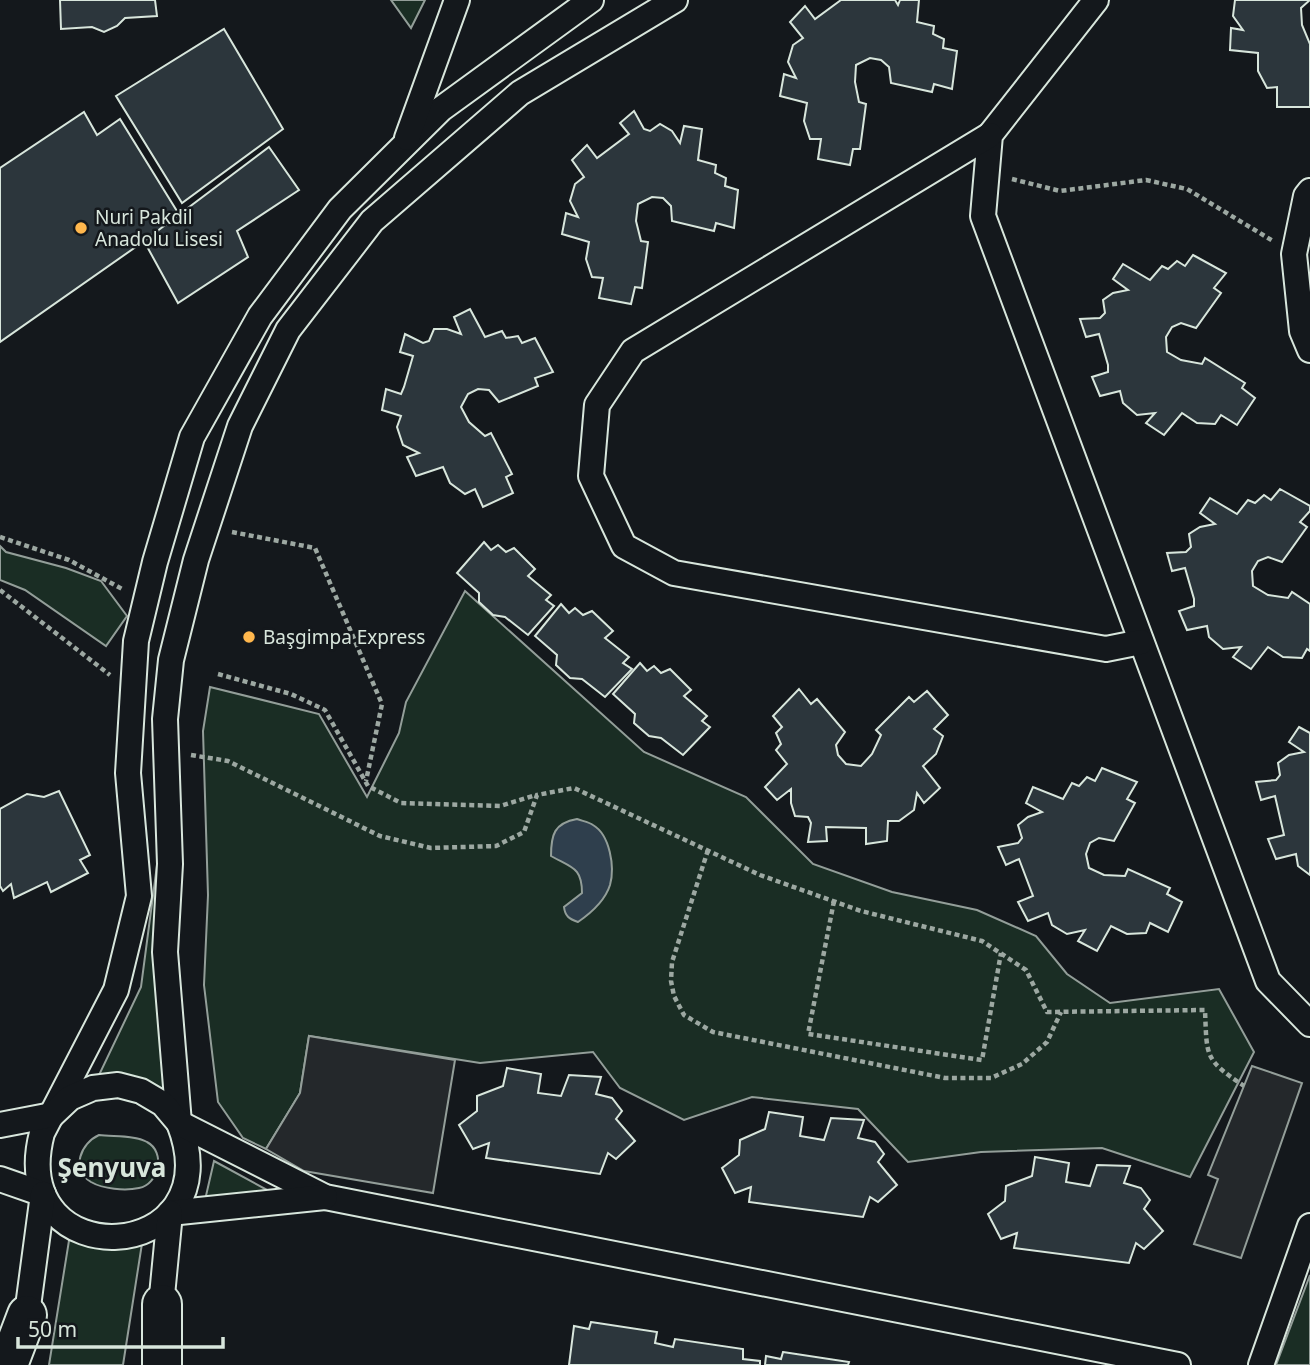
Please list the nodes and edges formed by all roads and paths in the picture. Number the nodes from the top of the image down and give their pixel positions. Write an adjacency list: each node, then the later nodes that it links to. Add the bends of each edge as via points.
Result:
1 (457, 0): 6 (street)
2 (591, 0): 6 (street, via 441,109)
3 (675, 0): 11 (street, via 520,93 372,221 288,330 240,426)
4 (1096, 0): 5 (street)
5 (990, 135): 7 (street); 15 (street, via 633,351 597,405 591,477 624,546 674,573 1105,649)
6 (405, 145): 14 (street, via 340,209 260,316 192,438)
7 (987, 173): 9 (path, via 1060,191 1146,180 1188,188); 15 (street, via 983,216)
8 (1310, 191): 9 (street)
9 (1294, 254): 10 (street, via 1302,331)
10 (1310, 350)
11 (207, 528): 18 (street, via 171,660); 19 (path, via 315,548 382,704)
12 (0, 537): 14 (path, via 69,560)
13 (0, 590): 17 (path)
14 (146, 603): 17 (street, via 136,641)
15 (1141, 642): 25 (street, via 1268,981)
16 (218, 674): 19 (path, via 291,694 325,710)
17 (133, 692): 27 (street, via 128,773 139,896 116,990)
18 (166, 751): 20 (path, via 228,761 380,836 431,848 496,846 524,832); 28 (street, via 170,864 165,952)
19 (366, 782): 20 (path, via 401,803 500,806)
20 (537, 795): 21 (path, via 574,788)
21 (708, 850): 22 (path, via 760,875); 24 (path, via 672,962 671,981 684,1015 713,1032 900,1071 945,1078 991,1078 1022,1064 1047,1042)
22 (834, 901): 23 (path, via 982,941); 23 (path, via 807,1034 982,1060)
23 (1001, 953): 24 (path, via 1026,970 1047,1012)
24 (1061, 1012): 26 (path, via 1205,1010 1207,1053 1220,1070)
25 (1310, 1024)
26 (1244, 1086)
27 (52, 1115): 28 (street, via 70,1098 93,1088 118,1085 163,1104); 29 (street); 31 (street, via 36,1153)
28 (178, 1124): 32 (street); 33 (street, via 187,1146 189,1169 183,1192)
29 (0, 1125)
30 (0, 1179): 31 (street)
31 (43, 1194): 33 (street, via 67,1223 101,1238 127,1238 150,1229); 36 (street)
32 (325, 1197): 33 (street); 41 (street)
33 (170, 1213): 35 (street)
34 (1310, 1226): 42 (street)
35 (162, 1304): 39 (street); 40 (highway)
36 (27, 1315): 37 (highway); 38 (street)
37 (8, 1365)
38 (18, 1365)
39 (153, 1365)
40 (162, 1365)
41 (1178, 1365)
42 (1261, 1365)

